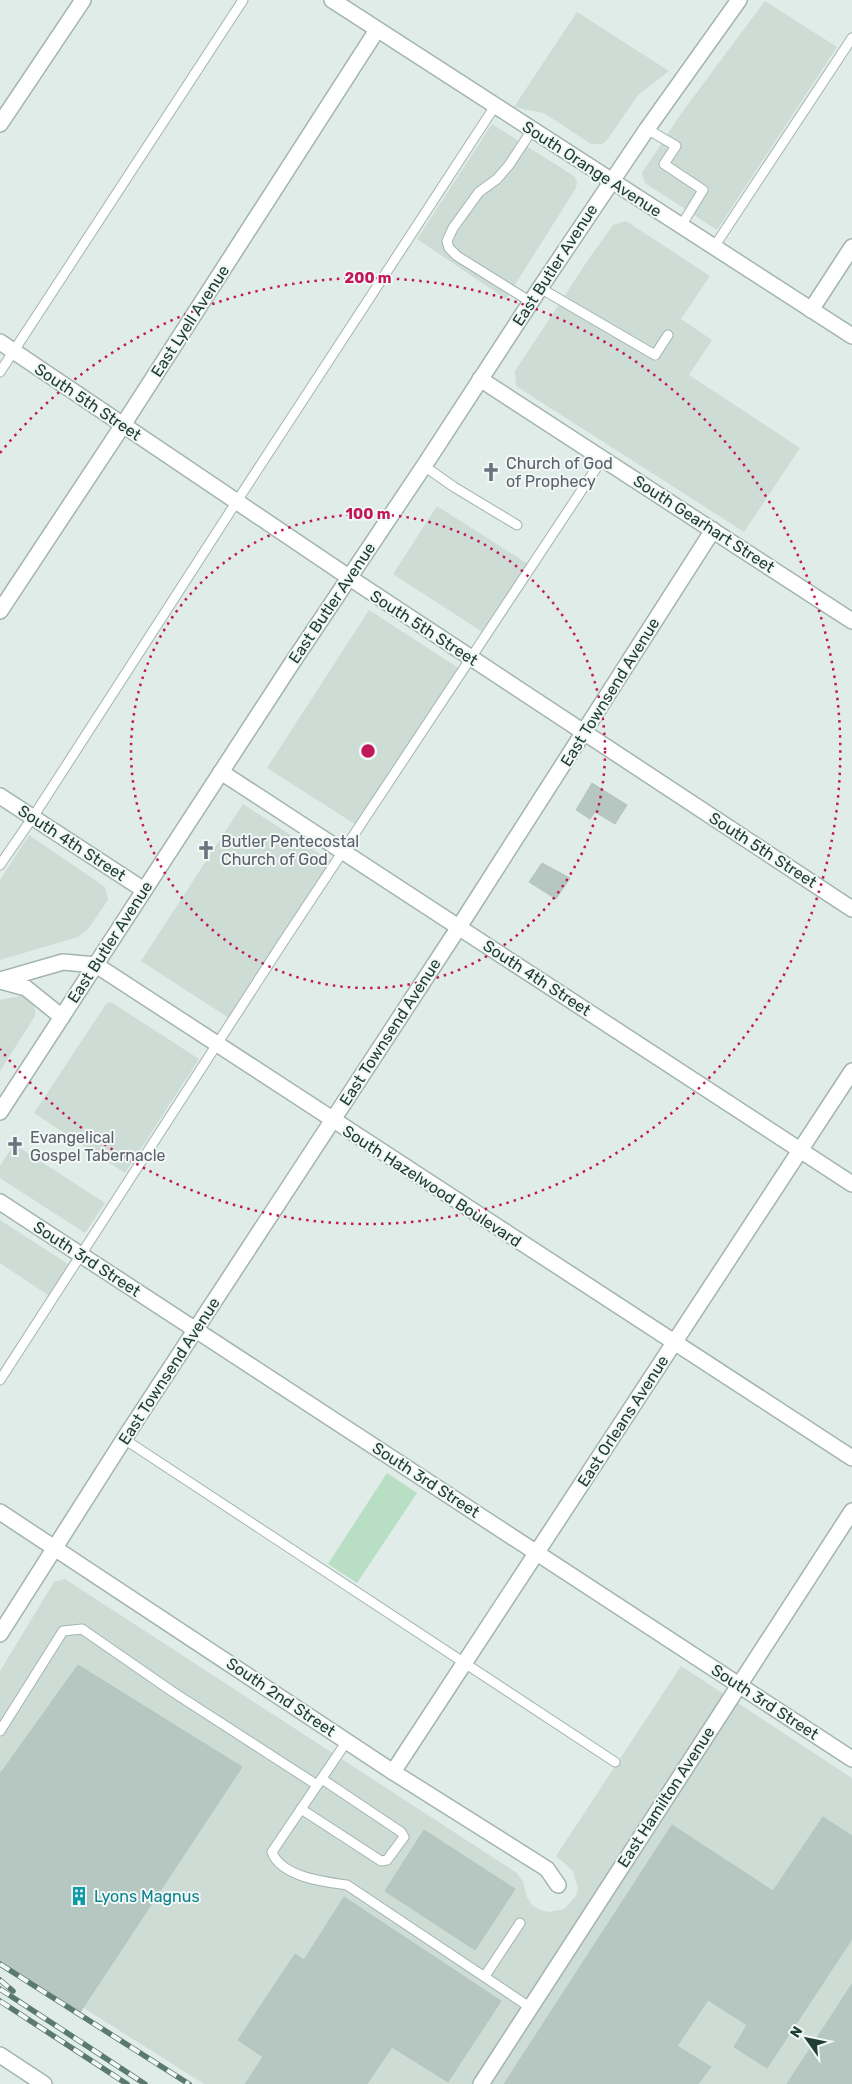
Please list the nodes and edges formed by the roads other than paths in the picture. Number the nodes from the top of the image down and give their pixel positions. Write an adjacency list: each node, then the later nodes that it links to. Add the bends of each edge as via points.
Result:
1 (83, 0): 8 (street)
2 (243, 0): 21 (lane)
3 (332, 0): 5 (street, South Orange Avenue)
4 (739, 0): 9 (street, East Butler Avenue)
5 (377, 30): 7 (street, South Orange Avenue); 24 (street, East Lyell Avenue)
6 (852, 38): 13 (lane)
7 (495, 106): 10 (street, South Orange Avenue); 27 (lane)
8 (0, 124)
9 (647, 129): 11 (street, East Butler Avenue); 12 (lane, via 676,146 664,164 703,190)
10 (532, 130): 11 (street, South Orange Avenue); 16 (lane, via 509,165 474,199 447,240 449,248 457,256)
11 (611, 181): 12 (street, South Orange Avenue); 15 (street, East Butler Avenue)
12 (681, 226): 13 (street, South Orange Avenue)
13 (714, 247): 17 (street, South Orange Avenue)
14 (852, 247): 17 (street)
15 (540, 288): 16 (street, East Butler Avenue); 18 (lane, via 655,355)
16 (531, 302): 23 (street, East Butler Avenue)
17 (810, 310): 19 (street, South Orange Avenue)
18 (668, 335)
19 (852, 336)
20 (0, 342): 21 (street, South 5th Street)
21 (14, 351): 22 (lane); 24 (street, South 5th Street)
22 (0, 372)
23 (480, 379): 25 (street, South Gearhart Street); 26 (street, East Butler Avenue)
24 (123, 426): 27 (street, South 5th Street); 31 (street, East Lyell Avenue)
25 (603, 458): 29 (street, South Gearhart Street); 33 (lane)
26 (424, 466): 28 (lane); 30 (street, East Butler Avenue)
27 (237, 501): 30 (street, South 5th Street); 37 (lane)
28 (517, 525)
29 (713, 530): 32 (street, South Gearhart Street); 34 (street, East Townsend Avenue)
30 (350, 578): 33 (street, South 5th Street); 35 (street, East Butler Avenue)
31 (0, 611)
32 (852, 621)
33 (471, 659): 34 (street, South 5th Street); 38 (lane)
34 (585, 732): 41 (street, South 5th Street); 42 (street, East Townsend Avenue)
35 (220, 772): 38 (street, South 4th Street); 40 (street, East Butler Avenue)
36 (0, 796): 37 (street, South 4th Street)
37 (33, 817): 39 (lane); 40 (street, South 4th Street)
38 (344, 852): 42 (street, South 4th Street); 46 (lane)
39 (0, 865)
40 (144, 890): 43 (street, East Butler Avenue)
41 (852, 909)
42 (459, 927): 49 (street, East Townsend Avenue); 50 (street, South 4th Street)
43 (96, 965): 44 (street, South Hazelwood Boulevard, via 63,962); 45 (street, East Butler Avenue); 46 (street, South Hazelwood Boulevard)
44 (0, 981): 45 (street, via 26,988)
45 (62, 1017): 48 (street, East Butler Avenue)
46 (217, 1045): 49 (street, South Hazelwood Boulevard); 53 (lane)
47 (852, 1071): 50 (street, East Orleans Avenue)
48 (0, 1112)
49 (332, 1121): 54 (street, East Townsend Avenue); 55 (street, South Hazelwood Boulevard)
50 (800, 1150): 51 (street, South 4th Street); 55 (street, East Orleans Avenue)
51 (852, 1184)
52 (0, 1202): 53 (street, South 3rd Street)
53 (81, 1255): 54 (street, South 3rd Street); 56 (lane)
54 (196, 1330): 57 (street, East Townsend Avenue); 62 (street, South 3rd Street)
55 (674, 1343): 58 (street, South Hazelwood Boulevard); 62 (street, East Orleans Avenue)
56 (0, 1380)
57 (124, 1439): 61 (street, East Townsend Avenue); 64 (lane)
58 (852, 1458)
59 (0, 1512): 61 (street, South 2nd Street)
60 (852, 1512): 65 (street, East Hamilton Avenue)
61 (55, 1547): 63 (street, East Townsend Avenue); 67 (street, South 2nd Street)
62 (537, 1552): 64 (street, East Orleans Avenue); 65 (street, South 3rd Street)
63 (0, 1634)
64 (465, 1663): 69 (lane); 70 (street, East Orleans Avenue)
65 (738, 1685): 68 (street, South 3rd Street); 76 (street, East Hamilton Avenue)
66 (0, 1731): 71 (lane, via 63,1631 82,1629 173,1692)
67 (347, 1741): 70 (street, South 2nd Street); 71 (lane)
68 (852, 1759)
69 (615, 1762)
70 (393, 1772): 73 (street, South 2nd Street, via 546,1869)
71 (319, 1782): 72 (lane); 72 (lane, via 401,1832 404,1837 387,1860 381,1861)
72 (301, 1809): 75 (lane, via 272,1852 274,1857 295,1874 347,1885)
73 (558, 1885)
74 (520, 1922): 75 (lane)
75 (485, 1976): 76 (lane)
76 (531, 2008): 79 (street, East Hamilton Avenue)
77 (0, 2055): 78 (street)
78 (44, 2084)
79 (481, 2084)

